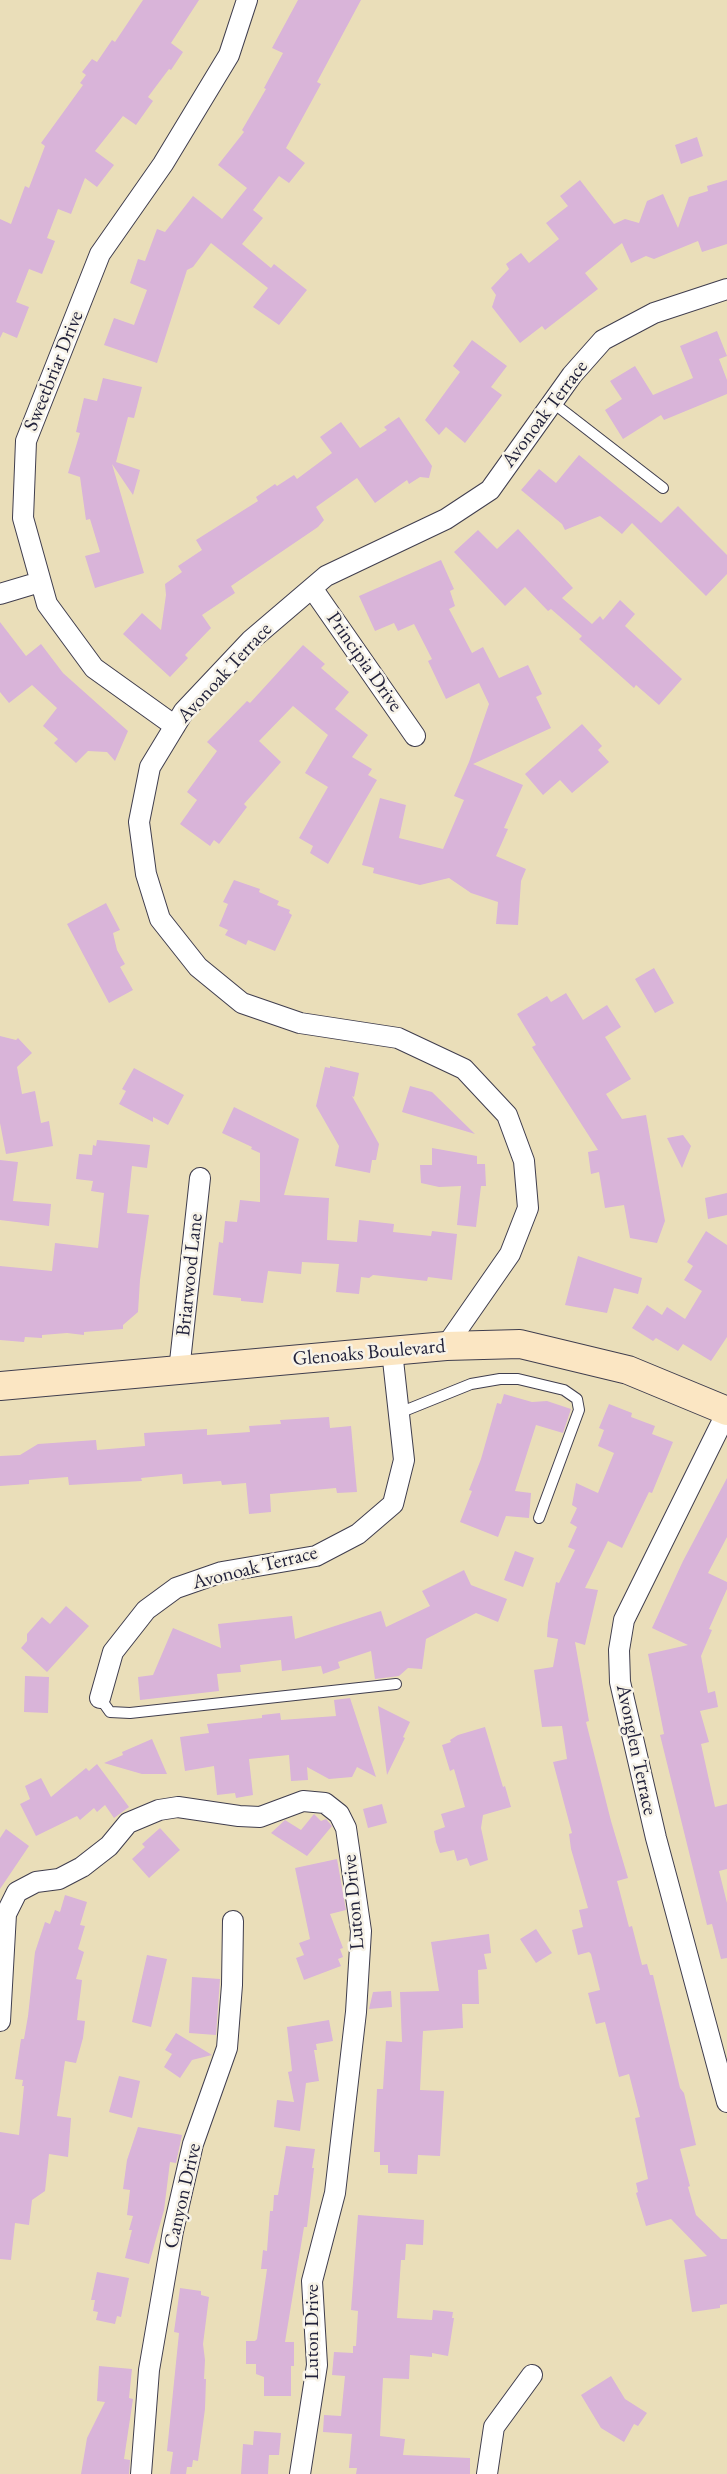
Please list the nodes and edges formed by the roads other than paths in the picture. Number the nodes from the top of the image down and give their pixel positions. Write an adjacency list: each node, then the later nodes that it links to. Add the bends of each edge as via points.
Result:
1 (247, 0): 5 (street, Sweetbriar Drive, via 229,54 163,164 100,254 26,441 23,518)
2 (727, 289): 3 (street, Avonoak Terrace, via 654,313 603,340)
3 (552, 402): 4 (lane); 6 (street, Avonoak Terrace, via 490,490 446,519 326,576)
4 (663, 488)
5 (40, 582): 7 (street); 8 (street, Sweetbriar Drive, via 47,604 94,668)
6 (312, 588): 8 (street, Avonoak Terrace, via 251,640 184,711); 9 (street, Principia Drive)
7 (0, 594)
8 (175, 726): 11 (street, Avonoak Terrace, via 150,766 139,822 146,874 160,919 198,968 242,1003 300,1023 398,1038 450,1062 464,1069 507,1115 524,1161 528,1208 510,1254)
9 (416, 736)
10 (200, 1178): 13 (street, Briarwood Lane)
11 (446, 1346): 12 (street, Glenoaks Boulevard); 16 (street, Glenoaks Boulevard, via 520,1344 554,1351 628,1370)
12 (392, 1352): 13 (street, Glenoaks Boulevard); 15 (street, Avonoak Terrace)
13 (179, 1371): 14 (street, Glenoaks Boulevard)
14 (0, 1386)
15 (399, 1412): 17 (lane, via 471,1384 500,1379 518,1379 564,1390 577,1399 579,1410); 19 (street, Avonoak Terrace, via 404,1460 393,1504 358,1534 316,1556 222,1572 176,1588 146,1610 114,1652)
16 (727, 1412): 22 (street, Avonglen Terrace, via 624,1620 619,1650 620,1682 656,1838)
17 (539, 1518)
18 (396, 1684): 19 (lane, via 130,1713 110,1712)
19 (100, 1698)
20 (233, 1921): 24 (street, Canyon Drive, via 227,2048 193,2144 174,2231 148,2370)
21 (0, 2021): 25 (street, Luton Drive, via 6,1914 17,1892 36,1882 59,1879 82,1867 109,1846 128,1823 178,1806 260,1817 303,1801 325,1803 339,1814 346,1828 361,1931 358,1985 335,2193 312,2281 317,2364)
22 (727, 2102)
23 (532, 2375): 26 (street, via 494,2427)
24 (142, 2474)
25 (300, 2474)
26 (486, 2474)

